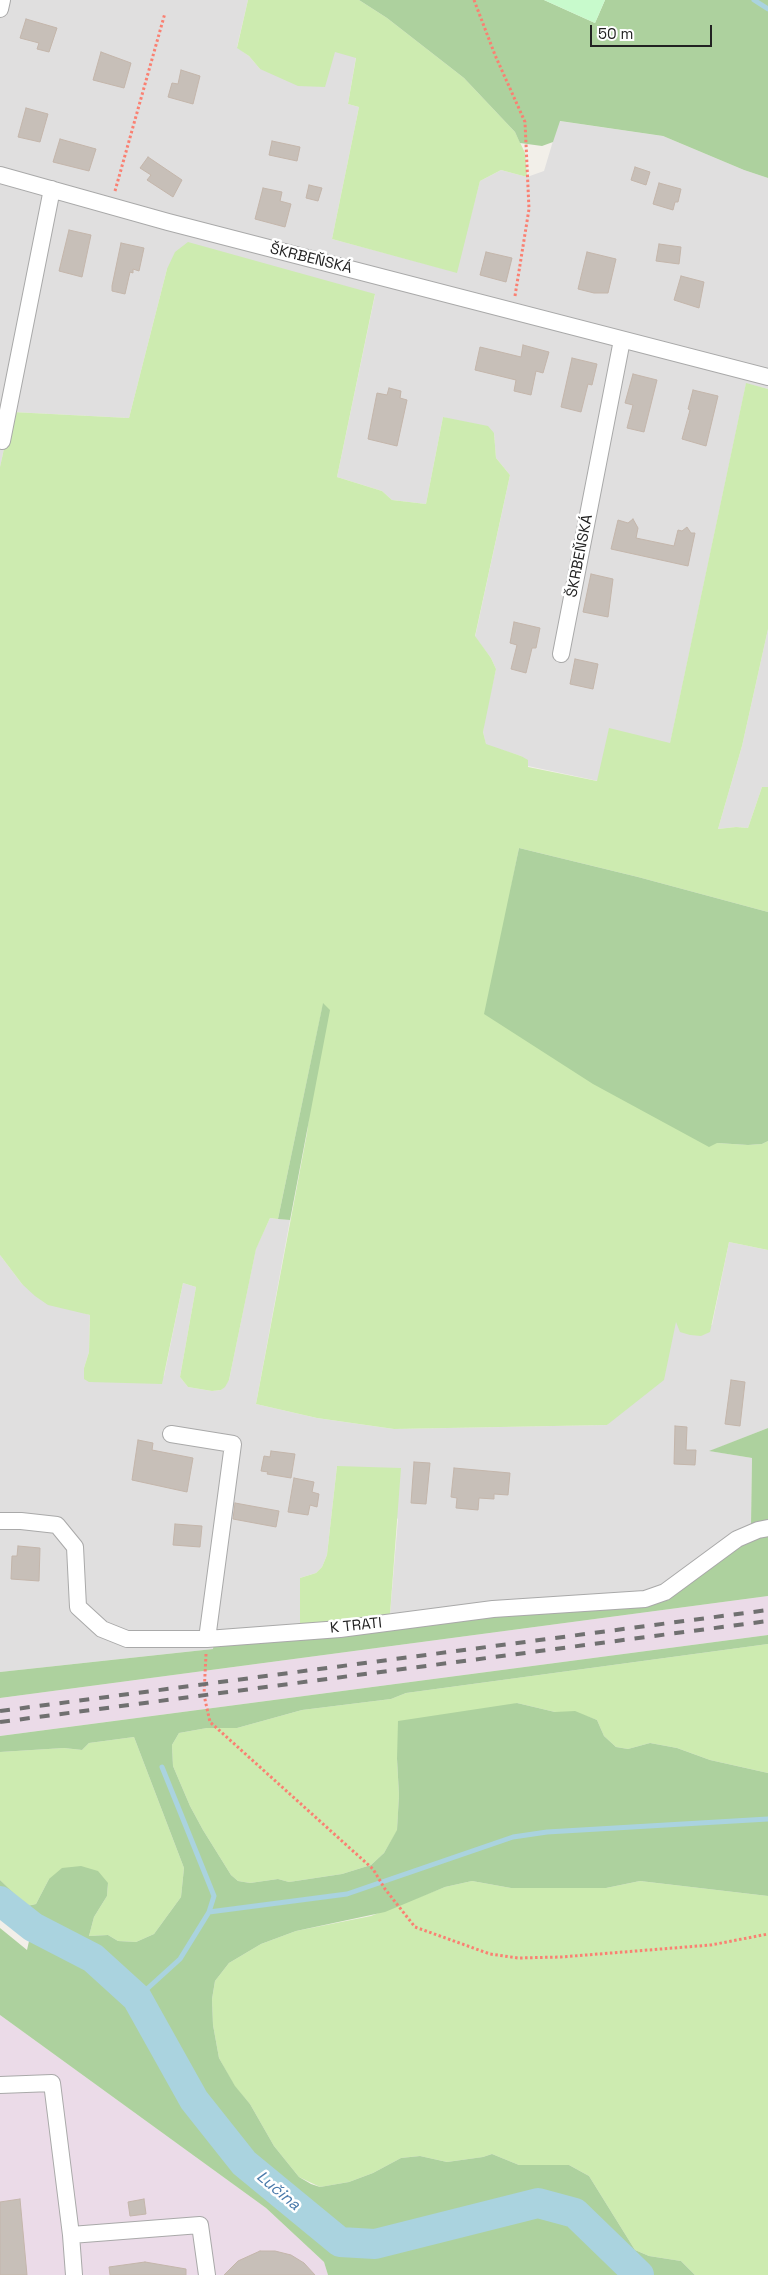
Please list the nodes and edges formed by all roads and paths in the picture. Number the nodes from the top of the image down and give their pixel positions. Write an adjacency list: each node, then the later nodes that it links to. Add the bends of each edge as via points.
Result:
1 (2, 0): 3 (street)
2 (474, 0): 8 (path, via 525,122 529,209)
3 (0, 9)
4 (165, 13): 7 (path)
5 (0, 176): 6 (street, ŠKRBEŇSKÁ)
6 (52, 190): 7 (street, ŠKRBEŇSKÁ); 11 (street)
7 (110, 206): 8 (street, ŠKRBEŇSKÁ)
8 (512, 311): 9 (street, ŠKRBEŇSKÁ)
9 (622, 340): 10 (street, ŠKRBEŇSKÁ); 12 (street, ŠKRBEŇSKÁ)
10 (768, 377)
11 (2, 441)
12 (561, 654)
13 (171, 1434): 16 (street, via 233,1444)
14 (0, 1521): 16 (street, K TRATI, via 57,1525 75,1547 78,1607 102,1629 127,1639)
15 (768, 1528): 16 (street, K TRATI, via 737,1540 665,1592 645,1599 492,1609 340,1629)
16 (207, 1638): 17 (path, via 203,1684 210,1722 373,1869 415,1927 490,1954 518,1958 711,1945)
17 (768, 1934)
18 (0, 2085): 19 (street, via 52,2083)
19 (71, 2236): 20 (street); 21 (street, via 200,2225)
20 (74, 2275)
21 (207, 2275)

